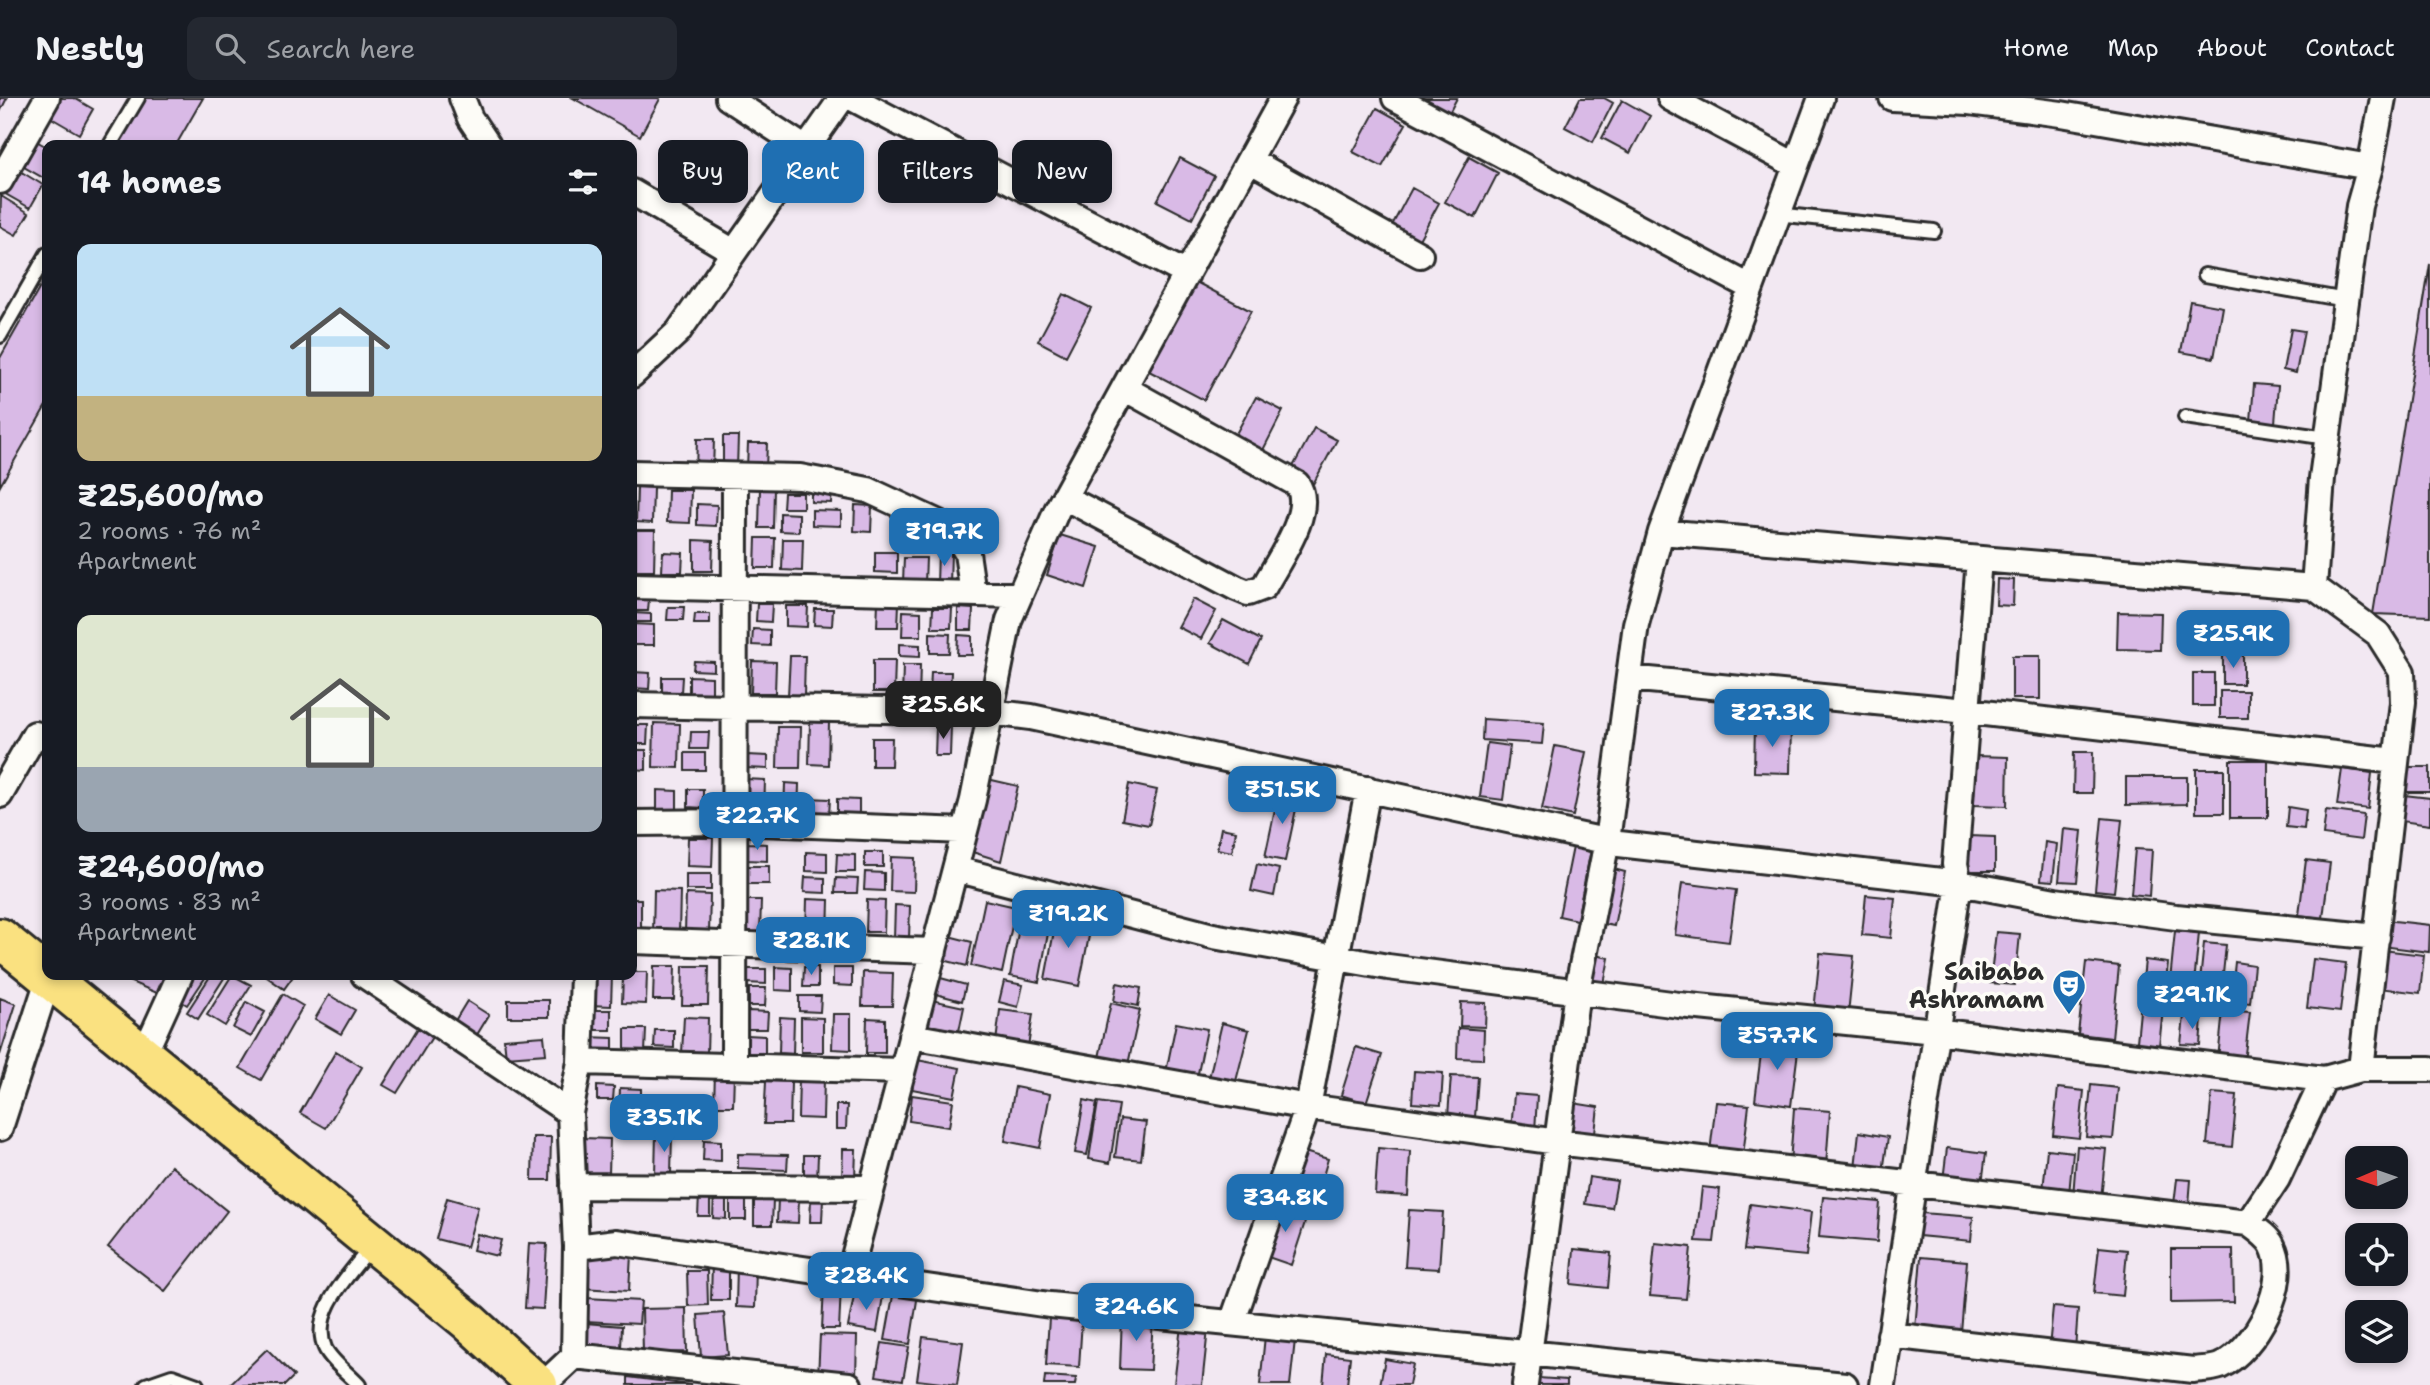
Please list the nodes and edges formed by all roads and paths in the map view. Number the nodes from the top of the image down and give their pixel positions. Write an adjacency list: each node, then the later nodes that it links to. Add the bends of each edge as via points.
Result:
1 (47, 98): 20 (street)
2 (138, 98): 13 (lane)
3 (462, 98): 14 (street)
4 (728, 98): 15 (street)
5 (842, 98): 16 (street)
6 (852, 98): 28 (street)
7 (1283, 98): 17 (street)
8 (1395, 98): 30 (street)
9 (1670, 98): 18 (street)
10 (1821, 98): 18 (street)
11 (1892, 98): 19 (street, via 2061,114)
12 (2383, 98): 19 (street)
13 (113, 140)
14 (485, 140)
15 (792, 140)
16 (812, 140)
17 (1249, 160): 26 (street); 28 (street)
18 (1796, 165): 23 (street)
19 (2370, 167): 31 (street, via 2359,206)
20 (0, 181)
21 (637, 194): 25 (street)
22 (768, 203): 25 (street)
23 (1777, 214): 24 (lane); 30 (street)
24 (1934, 231)
25 (734, 252): 33 (street, via 678,332)
26 (1420, 255)
27 (42, 263): 32 (lane)
28 (1187, 274): 34 (street)
29 (2205, 275): 31 (lane)
30 (1750, 286): 40 (street)
31 (2346, 300): 36 (street)
32 (0, 336)
33 (637, 370)
34 (1124, 388): 39 (street); 39 (street, via 1301,489 1302,515 1264,587 1248,593 1236,588)
35 (2185, 417): 36 (lane)
36 (2327, 438): 44 (street)
37 (637, 473): 38 (street)
38 (735, 476): 43 (street); 45 (street, via 839,482 930,516 962,541)
39 (1064, 497): 46 (street)
40 (1661, 532): 41 (street); 47 (street, via 1636,624)
41 (1979, 559): 44 (street); 50 (street)
42 (637, 586): 43 (street)
43 (735, 587): 45 (street); 49 (street)
44 (2314, 587): 53 (street, via 2378,634 2402,672)
45 (973, 594): 46 (street)
46 (1020, 595): 51 (street, via 1009,620)
47 (1629, 678): 50 (street); 59 (street)
48 (637, 705): 49 (street)
49 (735, 707): 51 (street); 56 (street)
50 (1967, 711): 53 (street); 61 (street, via 1955,864)
51 (990, 712): 54 (street); 58 (street)
52 (42, 736): 55 (street, via 35,733)
53 (2395, 761): 62 (street)
54 (1368, 789): 59 (street); 67 (street)
55 (0, 795)
56 (734, 822): 57 (street); 58 (street); 65 (street)
57 (637, 823)
58 (965, 831): 60 (street)
59 (1607, 841): 61 (street); 74 (street)
60 (955, 869): 66 (street); 67 (street, via 1213,936)
61 (1959, 883): 62 (street, via 2163,915); 75 (street)
62 (2377, 937): 80 (street)
63 (0, 938): 68 (main road)
64 (637, 941): 65 (street)
65 (734, 945): 66 (street); 79 (street)
66 (934, 951): 76 (street)
67 (1336, 958): 74 (street); 84 (street)
68 (42, 971)
69 (48, 980): 86 (street)
70 (53, 980): 77 (main road)
71 (178, 980): 77 (street)
72 (371, 980): 85 (street)
73 (583, 980): 78 (street)
74 (1577, 991): 75 (street); 87 (street)
75 (1935, 1031): 83 (street); 88 (street)
76 (911, 1036): 82 (street); 84 (street)
77 (144, 1054): 92 (main road)
78 (580, 1062): 79 (street); 85 (street)
79 (734, 1066): 82 (street)
80 (2361, 1069): 81 (street); 83 (street)
81 (2430, 1069)
82 (902, 1071): 90 (street)
83 (2324, 1079): 91 (street, via 2277,1180)
84 (1308, 1107): 87 (street); 95 (street)
85 (570, 1113): 89 (street)
86 (0, 1128)
87 (1557, 1142): 88 (street); 97 (street)
88 (1912, 1184): 91 (street); 96 (street)
89 (573, 1186): 90 (street); 93 (street)
90 (872, 1188): 94 (street)
91 (2248, 1223): 96 (street, via 2272,1244 2276,1258 2273,1296 2258,1331 2237,1355 2219,1366 2193,1370)
92 (373, 1244): 101 (lane, via 325,1310 322,1322 326,1350); 102 (main road)
93 (576, 1247): 94 (street, via 617,1242); 98 (street)
94 (849, 1276): 95 (street, via 1050,1305)
95 (1232, 1323): 97 (street)
96 (1890, 1335): 106 (street)
97 (1530, 1352): 104 (street); 105 (street)
98 (574, 1356): 102 (street); 103 (street)
99 (146, 1385): 100 (lane, via 172,1376)
100 (197, 1385)
101 (359, 1385)
102 (541, 1385)
103 (849, 1385)
104 (1525, 1385)
105 (1846, 1385)
106 (1883, 1385)

